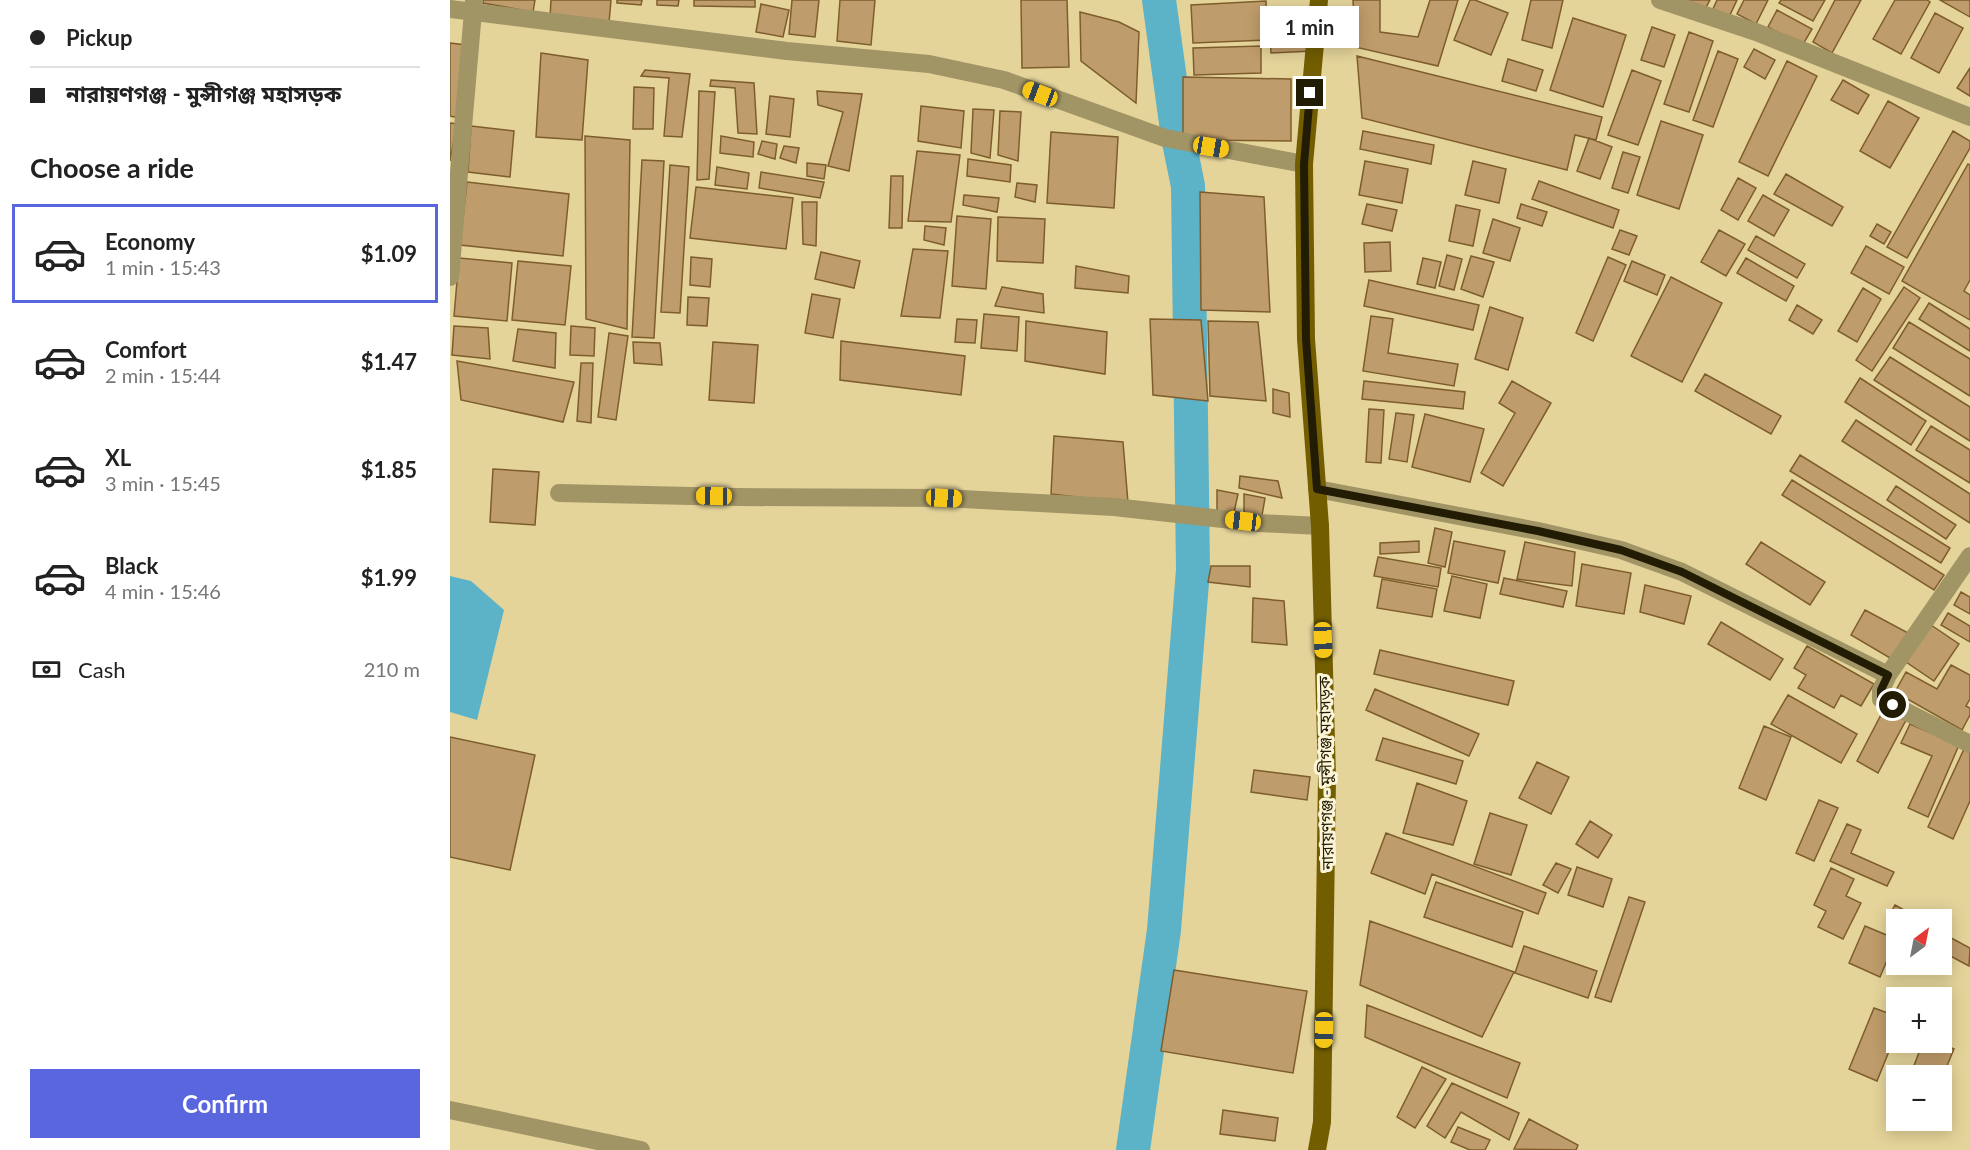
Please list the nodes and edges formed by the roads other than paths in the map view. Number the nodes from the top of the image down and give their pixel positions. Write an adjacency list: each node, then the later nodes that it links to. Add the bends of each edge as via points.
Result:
1 (1319, 0): 6 (main road, নারায়ণগঞ্জ - মুন্সীগঞ্জ মহাসড়ক)
2 (1660, 0): 5 (street, via 1756,32)
3 (473, 6): 4 (street); 6 (street, via 787,51 929,64 1004,80 1165,138); 7 (street)
4 (450, 9)
5 (1970, 117)
6 (1304, 164): 8 (main road, নারায়ণগঞ্জ - মুন্সীগঞ্জ মহাসড়ক, via 1306,339)
7 (450, 277)
8 (1317, 489): 10 (main road, নারায়ণগঞ্জ - মুন্সীগঞ্জ মহাসড়ক); 12 (street, via 1621,550 1682,572)
9 (559, 493): 10 (street, via 944,498 1114,507)
10 (1320, 526): 16 (main road, নারায়ণগঞ্জ - মুন্সীগঞ্জ মহাসড়ক, via 1327,777 1322,1122)
11 (1970, 556): 12 (street)
12 (1888, 675): 13 (street, via 1881,699)
13 (1970, 744)
14 (450, 1110): 15 (street)
15 (641, 1150)
16 (1317, 1150)

